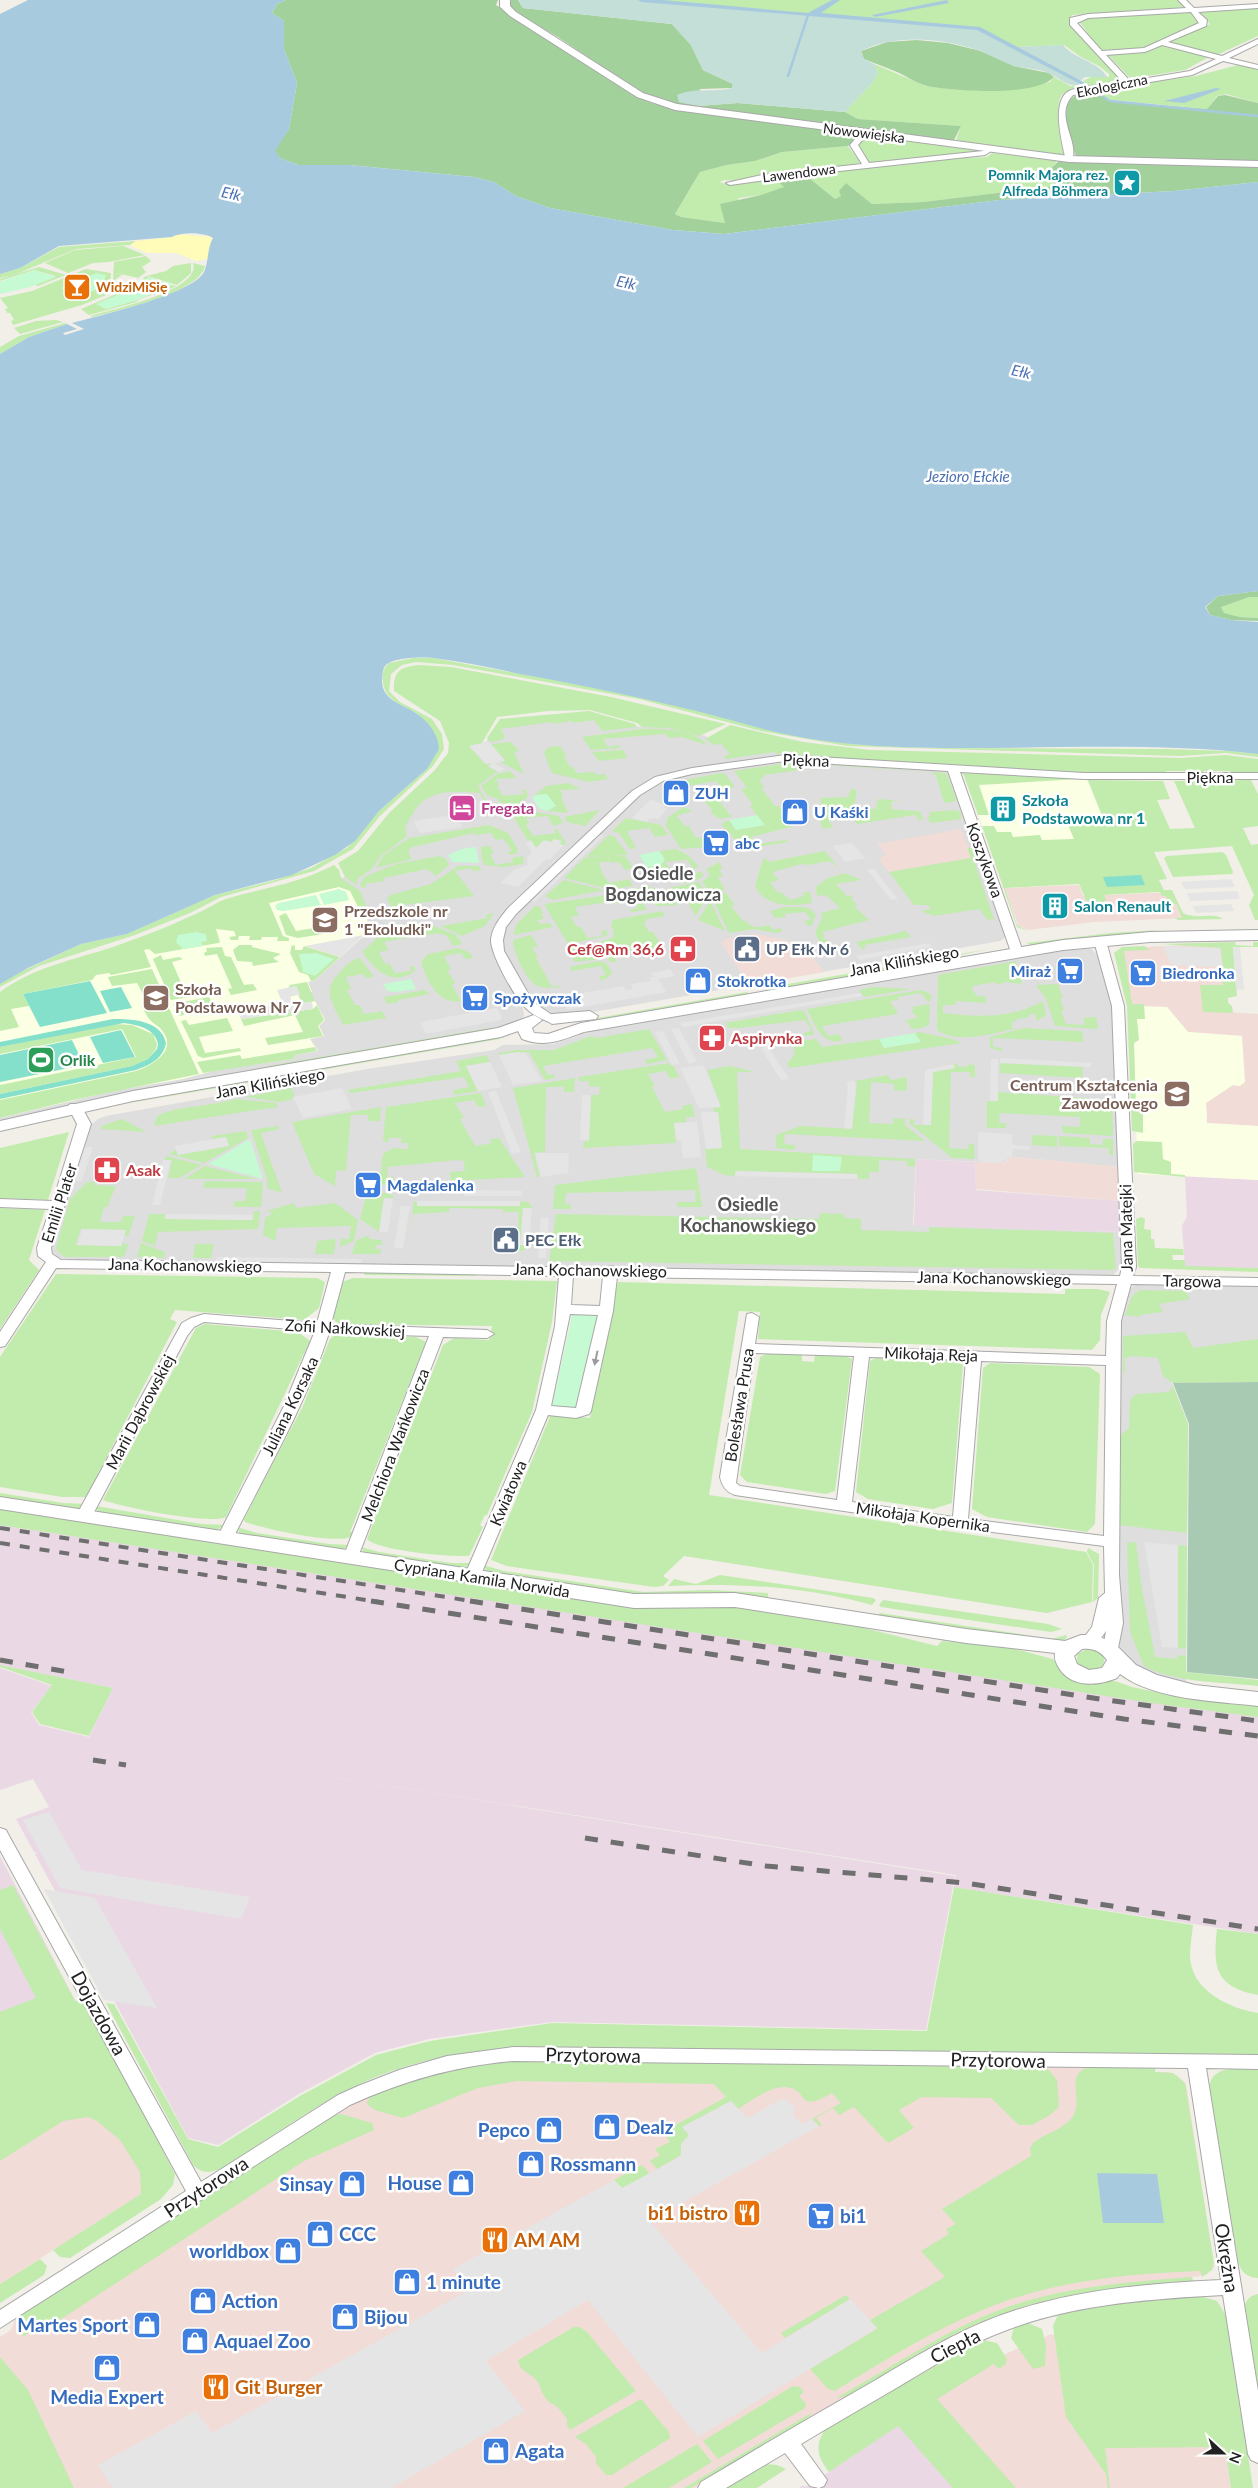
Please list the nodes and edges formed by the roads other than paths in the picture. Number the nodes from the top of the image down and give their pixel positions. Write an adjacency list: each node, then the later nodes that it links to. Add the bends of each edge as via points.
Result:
1 (504, 0): 13 (street, Nowowiejska, via 505,7 512,14 654,101 692,110)
2 (1182, 0): 4 (street)
3 (1258, 6): 4 (street)
4 (1192, 10): 6 (street, via 1204,24); 7 (street, via 1078,17 1073,20)
5 (1258, 41): 8 (street, Ekologiczna)
6 (1162, 43): 7 (street, via 1138,51); 8 (street)
7 (1102, 53): 12 (street)
8 (1221, 58): 9 (street); 11 (street, Ekologiczna)
9 (1236, 62): 10 (street); 11 (street, Ekologiczna)
10 (1258, 67)
11 (1192, 73): 12 (street, Ekologiczna)
12 (1127, 82): 15 (street, Ekologiczna, via 1068,95 1062,114)
13 (865, 133): 14 (street, Nowowiejska); 17 (street, Lawendowa, via 854,146)
14 (990, 149): 15 (street, Nowowiejska); 17 (street, Lawendowa, via 985,153)
15 (1069, 159): 16 (street, Nowowiejska)
16 (1258, 164)
17 (867, 166): 18 (street, Lawendowa, via 795,172)
18 (730, 184)
19 (953, 769): 20 (street, Piękna, via 1112,777); 24 (street, Koszykowa); 25 (street, Piękna, via 778,759 682,773 646,786 502,923 497,935 498,951)
20 (1258, 776)
21 (1258, 925): 24 (street, Jana Kilińskiego, via 1135,928)
22 (1258, 935): 23 (street, Jana Kilińskiego)
23 (1100, 941): 24 (street, Jana Kilińskiego); 39 (street, Jana Matejki, via 1118,1006 1129,1267)
24 (1016, 947): 26 (street, Jana Kilińskiego, via 576,1018); 28 (street, Jana Kilińskiego, via 582,1028)
25 (528, 1004): 26 (street, Piękna); 27 (street, Piękna)
26 (552, 1019): 27 (street, Jana Kilińskiego); 28 (street, via 564,1028)
27 (528, 1022): 29 (street, via 525,1034); 30 (street, Jana Kilińskiego, via 501,1032)
28 (559, 1036): 29 (street, Jana Kilińskiego)
29 (542, 1040): 30 (street, Jana Kilińskiego, via 514,1040)
30 (78, 1112): 31 (street, Jana Kilińskiego); 32 (street, Jana Kilińskiego); 34 (street, Emilii Plater, via 83,1128)
31 (0, 1126)
32 (0, 1138)
33 (0, 1203): 34 (street)
34 (57, 1205): 35 (street, Emilii Plater, via 44,1248 45,1256)
35 (53, 1262): 36 (street, Jana Kochanowskiego); 48 (street, Emilii Plater)
36 (339, 1267): 37 (street, Jana Kochanowskiego); 45 (street, Juliana Korsaka)
37 (566, 1270): 38 (street, Jana Kochanowskiego); 41 (street, Kwiatowa)
38 (611, 1270): 39 (street, Jana Kochanowskiego); 42 (street)
39 (1126, 1280): 40 (street, Targowa); 52 (street, Jana Matejki, via 1115,1314)
40 (1258, 1282)
41 (564, 1309): 42 (street); 53 (street, Kwiatowa)
42 (606, 1310): 53 (street, one-way to 53, via 584,1410 576,1413)
43 (752, 1317): 49 (street, Bolesława Prusa)
44 (204, 1318): 45 (street, Zofii Nałkowskiej); 57 (street, Marii Dąbrowskiej, via 186,1325)
45 (324, 1328): 46 (street, Zofii Nałkowskiej); 59 (street, Juliana Korsaka, via 310,1368)
46 (438, 1332): 47 (street, Zofii Nałkowskiej); 61 (street, Melchiora Wańkowicza)
47 (487, 1334)
48 (1, 1340)
49 (749, 1348): 50 (street, Mikołaja Reja); 54 (street, Bolesława Prusa, via 728,1477)
50 (862, 1352): 51 (street, Mikołaja Reja); 56 (street)
51 (974, 1356): 52 (street, Mikołaja Reja); 58 (street)
52 (1113, 1360): 60 (street, Jana Matejki)
53 (543, 1410): 63 (street, Kwiatowa)
54 (735, 1490): 56 (street, Mikołaja Kopernika)
55 (0, 1503): 57 (street, Cypriana Kamila Norwida)
56 (844, 1506): 58 (street, Mikołaja Kopernika)
57 (84, 1516): 59 (street, Cypriana Kamila Norwida)
58 (960, 1523): 60 (street, Mikołaja Kopernika)
59 (225, 1538): 61 (street, Cypriana Kamila Norwida)
60 (1111, 1542): 62 (street, Jana Matejki)
61 (351, 1558): 63 (street, Cypriana Kamila Norwida)
62 (1111, 1575): 64 (street, Jana Matejki, via 1103,1621); 66 (street, Jana Matejki, via 1115,1623)
63 (472, 1576): 65 (street, Cypriana Kamila Norwida, via 634,1601 735,1600 966,1636 1053,1656)
64 (1089, 1641): 65 (street, via 1077,1643); 66 (street)
65 (1066, 1654): 66 (street, via 1073,1672 1080,1675 1097,1677)
66 (1111, 1662): 67 (street, via 1152,1688)
67 (1258, 1699)
68 (0, 1834): 71 (street, Dojazdowa)
69 (1196, 2062): 70 (street, Przytorowa); 71 (street, Przytorowa, via 523,2054 475,2058 400,2075 344,2100); 72 (street, Okrężna)
70 (1258, 2062)
71 (197, 2193): 73 (street, Przytorowa)
72 (1232, 2287): 74 (street, Ciepła, via 1165,2290 1108,2298 1015,2318 957,2343); 75 (street, Okrężna)
73 (0, 2320)
74 (787, 2441): 76 (street); 77 (street, Ciepła)
75 (1258, 2454)
76 (817, 2480)
77 (708, 2488)

